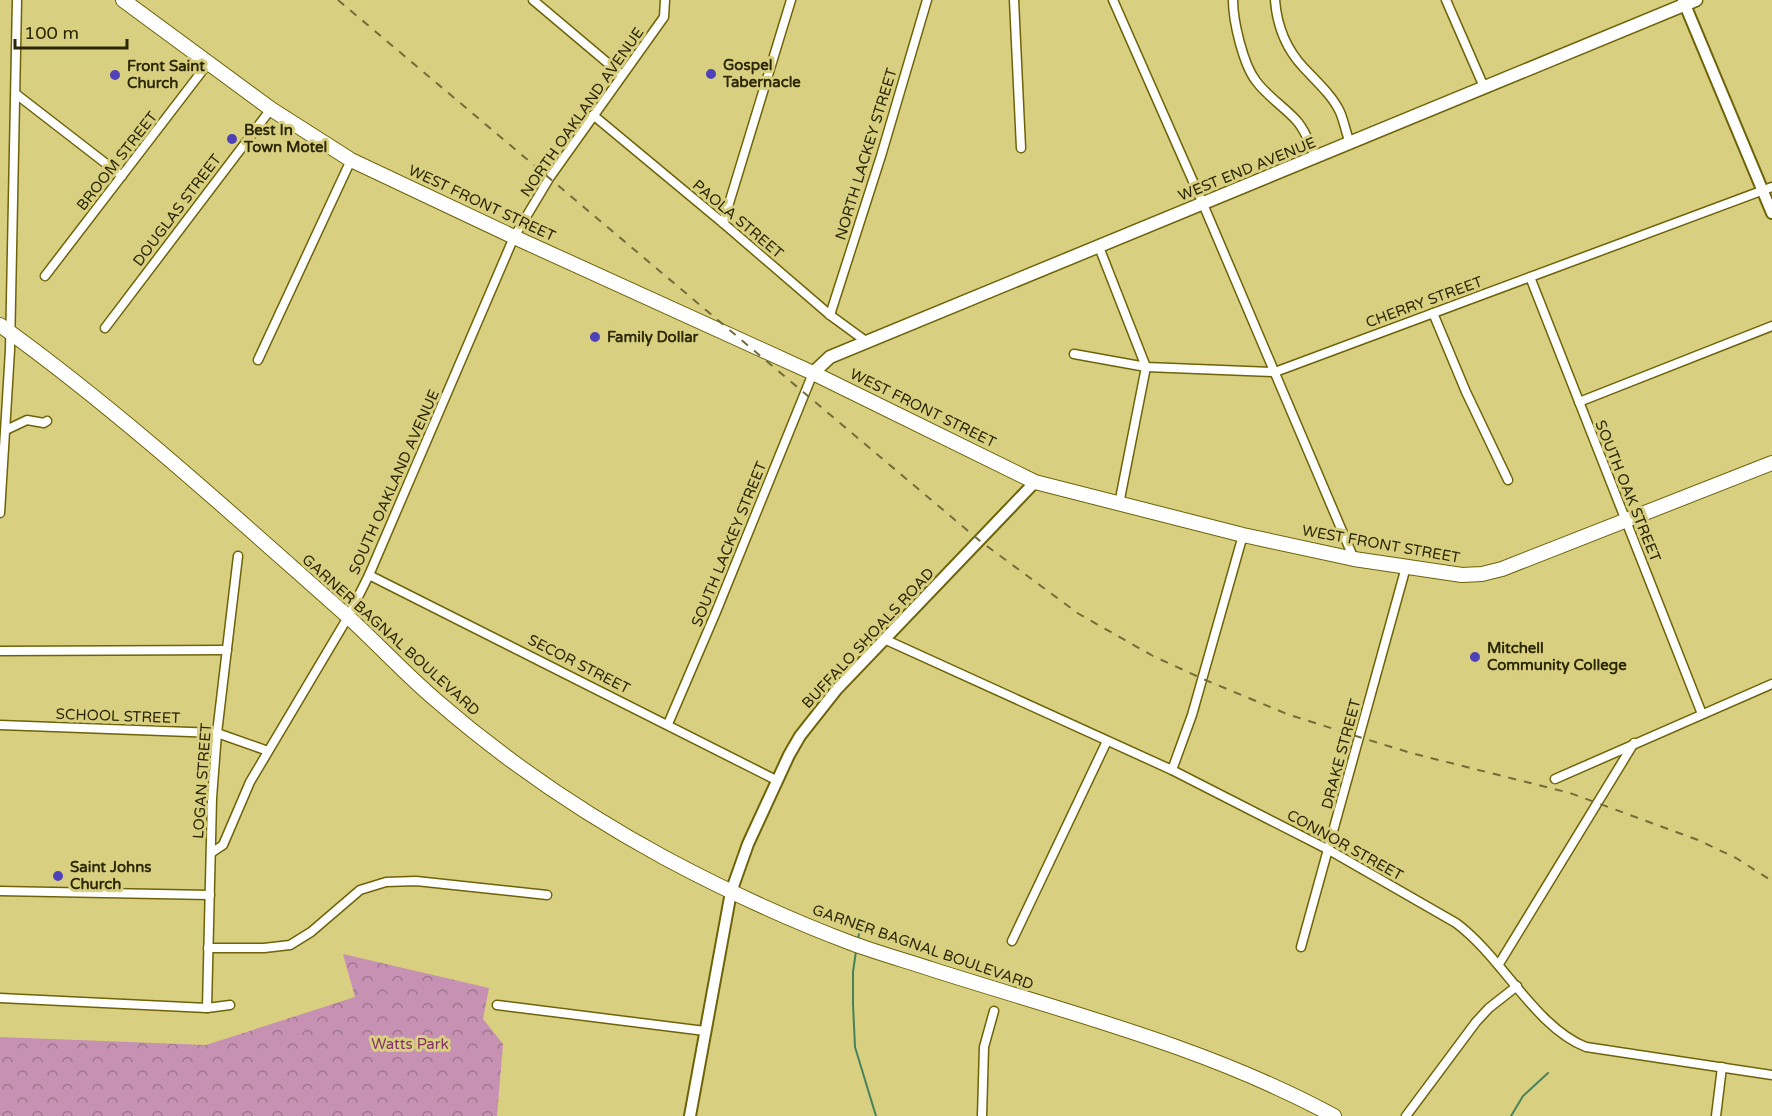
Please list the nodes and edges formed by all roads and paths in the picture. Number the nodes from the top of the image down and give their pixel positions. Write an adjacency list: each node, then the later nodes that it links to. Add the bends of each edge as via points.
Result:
1 (17, 0): 16 (street)
2 (123, 0): 13 (main road, WEST FRONT STREET)
3 (533, 0): 14 (street)
4 (665, 0): 14 (street, NORTH OAKLAND AVENUE, via 664,17)
5 (791, 0): 27 (street)
6 (927, 0): 33 (street, NORTH LACKEY STREET)
7 (1014, 0): 20 (street)
8 (1113, 0): 25 (street)
9 (1233, 0): 21 (street, via 1237,28 1254,79 1296,121)
10 (1275, 0): 19 (street, via 1282,35 1339,111)
11 (1446, 0): 15 (street)
12 (1688, 1): 15 (main road, WEST END AVENUE); 24 (street)
13 (210, 62): 17 (main road, WEST FRONT STREET); 23 (street, BROOM STREET)
14 (622, 75): 18 (street, NORTH OAKLAND AVENUE)
15 (1485, 87): 19 (main road, WEST END AVENUE)
16 (16, 94): 23 (street); 35 (street)
17 (271, 109): 22 (main road, WEST FRONT STREET); 36 (street, DOUGLAS STREET)
18 (593, 115): 27 (street, PAOLA STREET); 28 (street, NORTH OAKLAND AVENUE)
19 (1350, 143): 21 (main road, WEST END AVENUE)
20 (1021, 148)
21 (1315, 157): 25 (main road, WEST END AVENUE)
22 (351, 160): 28 (main road, WEST FRONT STREET); 39 (street)
23 (122, 176): 30 (street, BROOM STREET)
24 (1767, 188): 26 (street); 31 (street, CHERRY STREET)
25 (1203, 204): 29 (main road, WEST END AVENUE); 41 (street)
26 (1772, 213)
27 (723, 223): 33 (street, PAOLA STREET)
28 (514, 237): 42 (main road, WEST FRONT STREET); 57 (street, SOUTH OAKLAND AVENUE)
29 (1099, 247): 37 (main road, WEST END AVENUE); 40 (street)
30 (45, 276)
31 (1530, 277): 32 (street, CHERRY STREET); 43 (street, SOUTH OAK STREET)
32 (1433, 314): 41 (street, CHERRY STREET); 48 (street)
33 (830, 315): 37 (street, PAOLA STREET)
34 (1772, 326): 43 (street)
35 (5, 328): 44 (street); 58 (main road, GARNER BAGNAL BOULEVARD, via 135,429)
36 (105, 328)
37 (867, 342): 42 (main road, WEST END AVENUE, via 830,357)
38 (1074, 354): 40 (street, CHERRY STREET)
39 (258, 360)
40 (1146, 367): 41 (street, CHERRY STREET); 50 (street)
41 (1275, 372): 55 (street)
42 (813, 373): 49 (main road, WEST FRONT STREET); 64 (street, SOUTH LACKEY STREET)
43 (1579, 402): 52 (street, SOUTH OAK STREET)
44 (4, 408): 46 (street)
45 (46, 421): 46 (street, via 27,420)
46 (6, 430): 51 (street)
47 (1772, 463): 52 (main road, WEST FRONT STREET)
48 (1508, 480)
49 (1035, 482): 50 (main road, WEST FRONT STREET); 59 (street, BUFFALO SHOALS ROAD)
50 (1119, 504): 53 (main road, WEST FRONT STREET)
51 (0, 513)
52 (1626, 521): 56 (main road, WEST FRONT STREET, via 1482,574); 63 (street, SOUTH OAK STREET)
53 (1243, 534): 55 (main road, WEST FRONT STREET); 70 (street, via 1192,715)
54 (238, 556): 60 (street, LOGAN STREET)
55 (1354, 559): 56 (main road, WEST FRONT STREET)
56 (1406, 567): 73 (street, DRAKE STREET)
57 (369, 575): 58 (street, SOUTH OAKLAND AVENUE); 64 (street, SECOR STREET)
58 (348, 617): 69 (street, SOUTH OAKLAND AVENUE); 76 (main road, GARNER BAGNAL BOULEVARD, via 437,702 498,750 644,846)
59 (884, 639): 67 (street, CONNOR STREET); 72 (street, BUFFALO SHOALS ROAD, via 818,712)
60 (227, 650): 61 (street); 66 (street, LOGAN STREET)
61 (0, 651)
62 (1772, 684): 63 (street)
63 (1702, 714): 68 (street)
64 (668, 724): 72 (street, SECOR STREET)
65 (0, 725): 66 (street, SCHOOL STREET)
66 (217, 733): 69 (street, SCHOOL STREET); 74 (street, LOGAN STREET)
67 (1107, 741): 70 (street, CONNOR STREET); 79 (street)
68 (1634, 743): 71 (street); 82 (street)
69 (268, 752): 74 (street, SOUTH OAKLAND AVENUE, via 250,782 223,845)
70 (1172, 770): 73 (street, CONNOR STREET)
71 (1555, 779)
72 (776, 780): 76 (street, BUFFALO SHOALS ROAD)
73 (1329, 850): 80 (street, DRAKE STREET); 82 (street, CONNOR STREET, via 1456,923)
74 (211, 853): 77 (street, LOGAN STREET)
75 (0, 891): 77 (street)
76 (731, 892): 89 (street, BUFFALO SHOALS ROAD); 94 (main road, GARNER BAGNAL BOULEVARD, via 854,944 1195,1054 1273,1085)
77 (210, 895): 81 (street, LOGAN STREET)
78 (547, 895): 81 (street, via 416,881 386,882 360,890 290,945)
79 (1012, 941)
80 (1301, 947)
81 (208, 948): 87 (street, LOGAN STREET)
82 (1499, 964): 83 (street, CONNOR STREET)
83 (1516, 986): 90 (street, CONNOR STREET, via 1540,1014 1573,1042); 95 (street, via 1476,1022)
84 (0, 998): 87 (street)
85 (230, 1005): 87 (street)
86 (497, 1005): 89 (street)
87 (207, 1008)
88 (994, 1011): 93 (street, via 984,1047)
89 (705, 1030): 92 (street, BUFFALO SHOALS ROAD)
90 (1722, 1067): 91 (street, CONNOR STREET); 96 (street)
91 (1772, 1075)
92 (690, 1116)
93 (982, 1116)
94 (1334, 1116)
95 (1406, 1116)
96 (1716, 1116)

